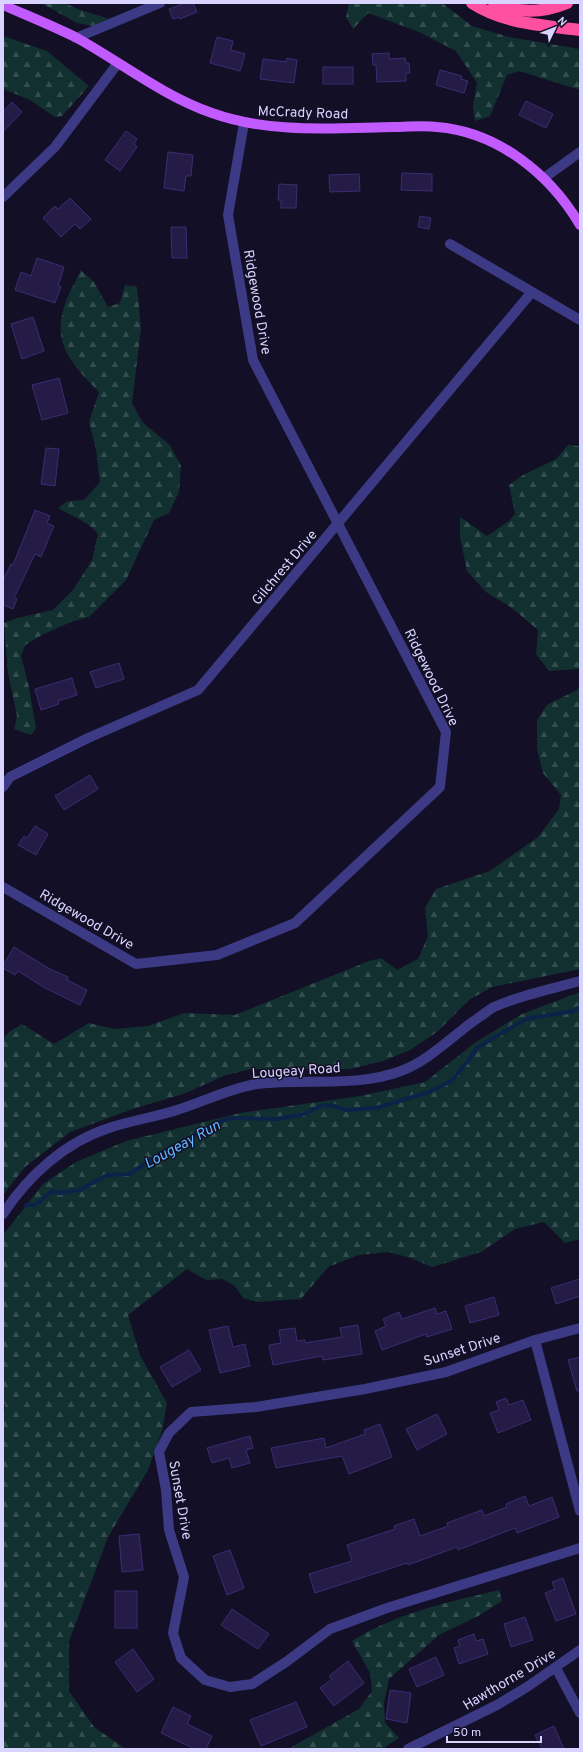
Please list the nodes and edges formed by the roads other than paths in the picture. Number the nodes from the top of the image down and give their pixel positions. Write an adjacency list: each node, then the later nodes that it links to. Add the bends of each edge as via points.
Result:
1 (160, 3): 7 (street)
2 (472, 3): 6 (highway, via 505,19)
3 (494, 3): 4 (highway, via 527,12 547,10)
4 (568, 3)
5 (3, 5): 7 (main road, McCrady Road)
6 (580, 30)
7 (76, 38): 8 (main road, McCrady Road)
8 (118, 64): 9 (main road, McCrady Road, via 185,102); 12 (street, via 55,147)
9 (244, 123): 11 (main road, McCrady Road, via 276,128 437,127 464,132 495,143 521,158); 17 (street, Ridgewood Drive, via 228,215 253,360)
10 (580, 152): 11 (street)
11 (544, 178): 13 (main road, McCrady Road)
12 (3, 196)
13 (580, 225)
14 (450, 244): 15 (street)
15 (532, 293): 16 (street); 17 (street, Gilchrest Drive)
16 (580, 320)
17 (338, 525): 18 (street, Gilchrest Drive, via 198,690 88,738 10,777); 19 (street, Ridgewood Drive, via 446,732 440,787 295,923 217,955 136,964)
18 (3, 787)
19 (3, 887)
20 (580, 981): 21 (street, Lougeay Road, via 493,1008 425,1059 402,1071 378,1078 350,1081 256,1085 101,1131 80,1140 53,1158 19,1192)
21 (3, 1214)
22 (580, 1328): 23 (street, Sunset Drive)
23 (535, 1340): 24 (street); 25 (street, Sunset Drive, via 446,1372 256,1407 191,1412 169,1433 159,1452 166,1490 169,1530 184,1577 173,1633 181,1658 205,1680 230,1687 252,1684 330,1629 402,1603)
24 (580, 1511)
25 (580, 1548)
26 (580, 1650): 27 (street, Hawthorne Drive)
27 (556, 1668): 28 (street); 29 (street, Hawthorne Drive, via 498,1705)
28 (580, 1713)
29 (421, 1746): 30 (street, Hawthorne Drive)
30 (408, 1749)

